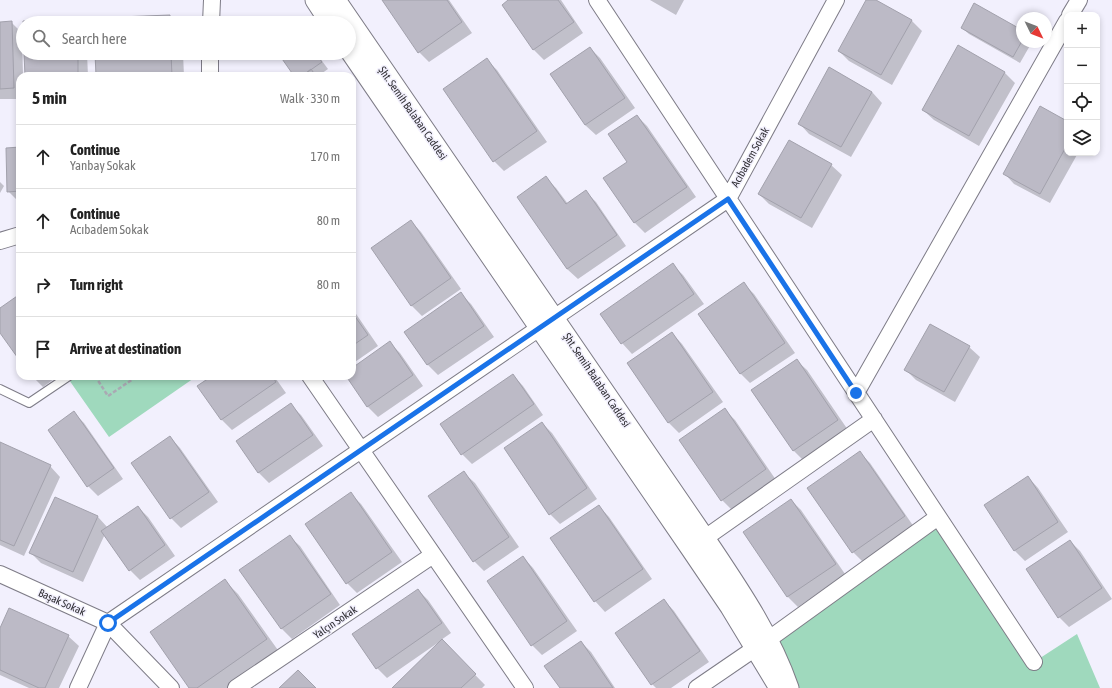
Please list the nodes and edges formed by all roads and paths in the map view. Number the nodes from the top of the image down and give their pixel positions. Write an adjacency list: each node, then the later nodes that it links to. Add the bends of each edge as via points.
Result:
1 (212, 0): 8 (street)
2 (315, 0): 9 (street)
3 (336, 0): 10 (street, Şht. Semih Balaban Caddesi)
4 (597, 0): 16 (street)
5 (836, 0): 16 (street, Acıbadem Sokak)
6 (1079, 0): 7 (street)
7 (1072, 12)
8 (211, 16)
9 (325, 16)
10 (346, 16)
11 (1064, 26): 25 (street)
12 (356, 31): 19 (street, Şht. Semih Balaban Caddesi)
13 (210, 60): 15 (street)
14 (356, 60): 19 (street, Şht. Semih Balaban Caddesi)
15 (210, 72)
16 (728, 199): 19 (street, Acıbadem Sokak); 25 (street)
17 (16, 236): 18 (street)
18 (0, 241)
19 (547, 323): 27 (street, Acıbadem Sokak); 29 (street, Şht. Semih Balaban Caddesi); 33 (street, Şht. Semih Balaban Caddesi, via 690,548 730,608)
20 (63, 380): 24 (lane, via 29,403)
21 (98, 380): 22 (path, via 108,396)
22 (132, 380)
23 (313, 380): 27 (street)
24 (0, 389)
25 (856, 393): 26 (street)
26 (874, 420): 28 (street); 29 (street)
27 (360, 450): 30 (street); 32 (street, Acıbadem Sokak)
28 (938, 517): 33 (street); 34 (street)
29 (705, 538): 33 (street, Şht. Semih Balaban Caddesi, via 745,598)
30 (433, 555): 35 (street); 38 (street, Yalçın Sokak)
31 (0, 574): 32 (street, Başak Sokak)
32 (108, 623): 36 (street); 37 (street, Başak Sokak)
33 (761, 644): 39 (street); 40 (street, Şht. Semih Balaban Caddesi); 41 (street, Şht. Semih Balaban Caddesi, via 783,669)
34 (1034, 662)
35 (520, 686)
36 (78, 688)
37 (171, 688)
38 (236, 688)
39 (696, 688)
40 (779, 688)
41 (789, 688)

